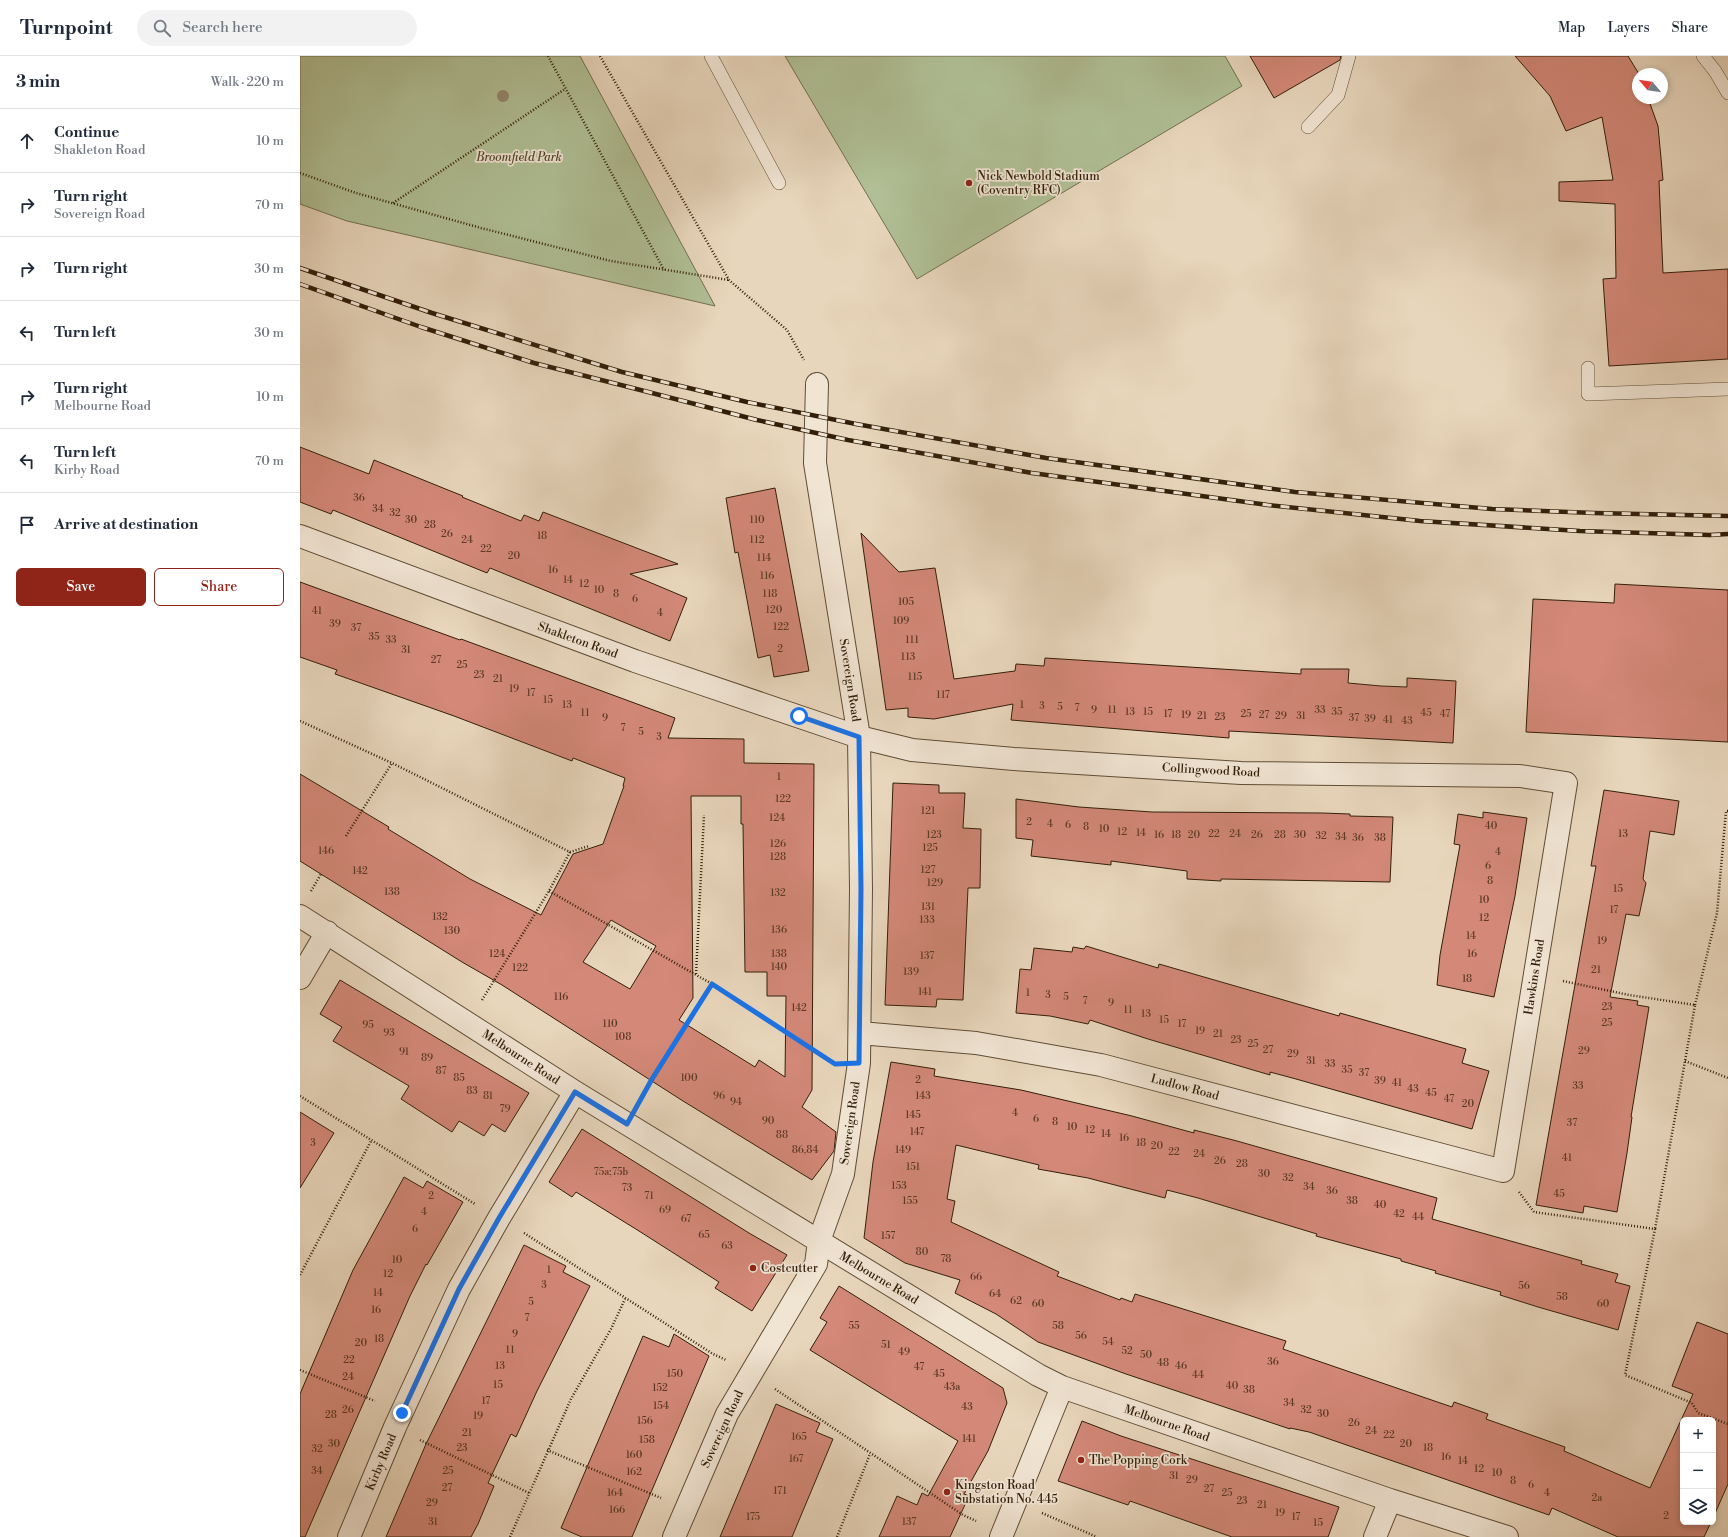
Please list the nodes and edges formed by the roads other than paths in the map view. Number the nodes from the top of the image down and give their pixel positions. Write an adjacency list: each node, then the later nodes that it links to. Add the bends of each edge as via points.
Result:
1 (712, 56): 6 (lane)
2 (1349, 56): 5 (lane, via 1338,95)
3 (1703, 56): 4 (lane)
4 (1728, 93)
5 (1308, 127)
6 (779, 183)
7 (1588, 368): 9 (lane, via 1588,394)
8 (817, 384): 11 (street, Sovereign Road, via 814,463)
9 (1728, 389)
10 (300, 536): 11 (street, Shakleton Road, via 635,661)
11 (859, 737): 12 (street, Collingwood Road, via 912,750 1014,759 1241,773 1520,776); 16 (street, Sovereign Road)
12 (1566, 783): 18 (street, Hawkins Road)
13 (300, 916): 14 (street, Melbourne Road)
14 (327, 932): 15 (street); 17 (street, Melbourne Road)
15 (300, 978)
16 (860, 1033): 18 (street, Ludlow Road, via 976,1043 1101,1065); 19 (street, Sovereign Road, via 859,1063 843,1174)
17 (575, 1092): 19 (street, Melbourne Road); 23 (street, Kirby Road, via 459,1289 398,1420)
18 (1503, 1171)
19 (819, 1241): 20 (street, Melbourne Road); 24 (street, Sovereign Road, via 816,1264 726,1414)
20 (1062, 1387): 21 (street, Melbourne Road); 22 (street)
21 (1390, 1500): 25 (street); 26 (street, Melbourne Road)
22 (1001, 1535)
23 (349, 1537)
24 (674, 1537)
25 (1375, 1537)
26 (1507, 1537)

